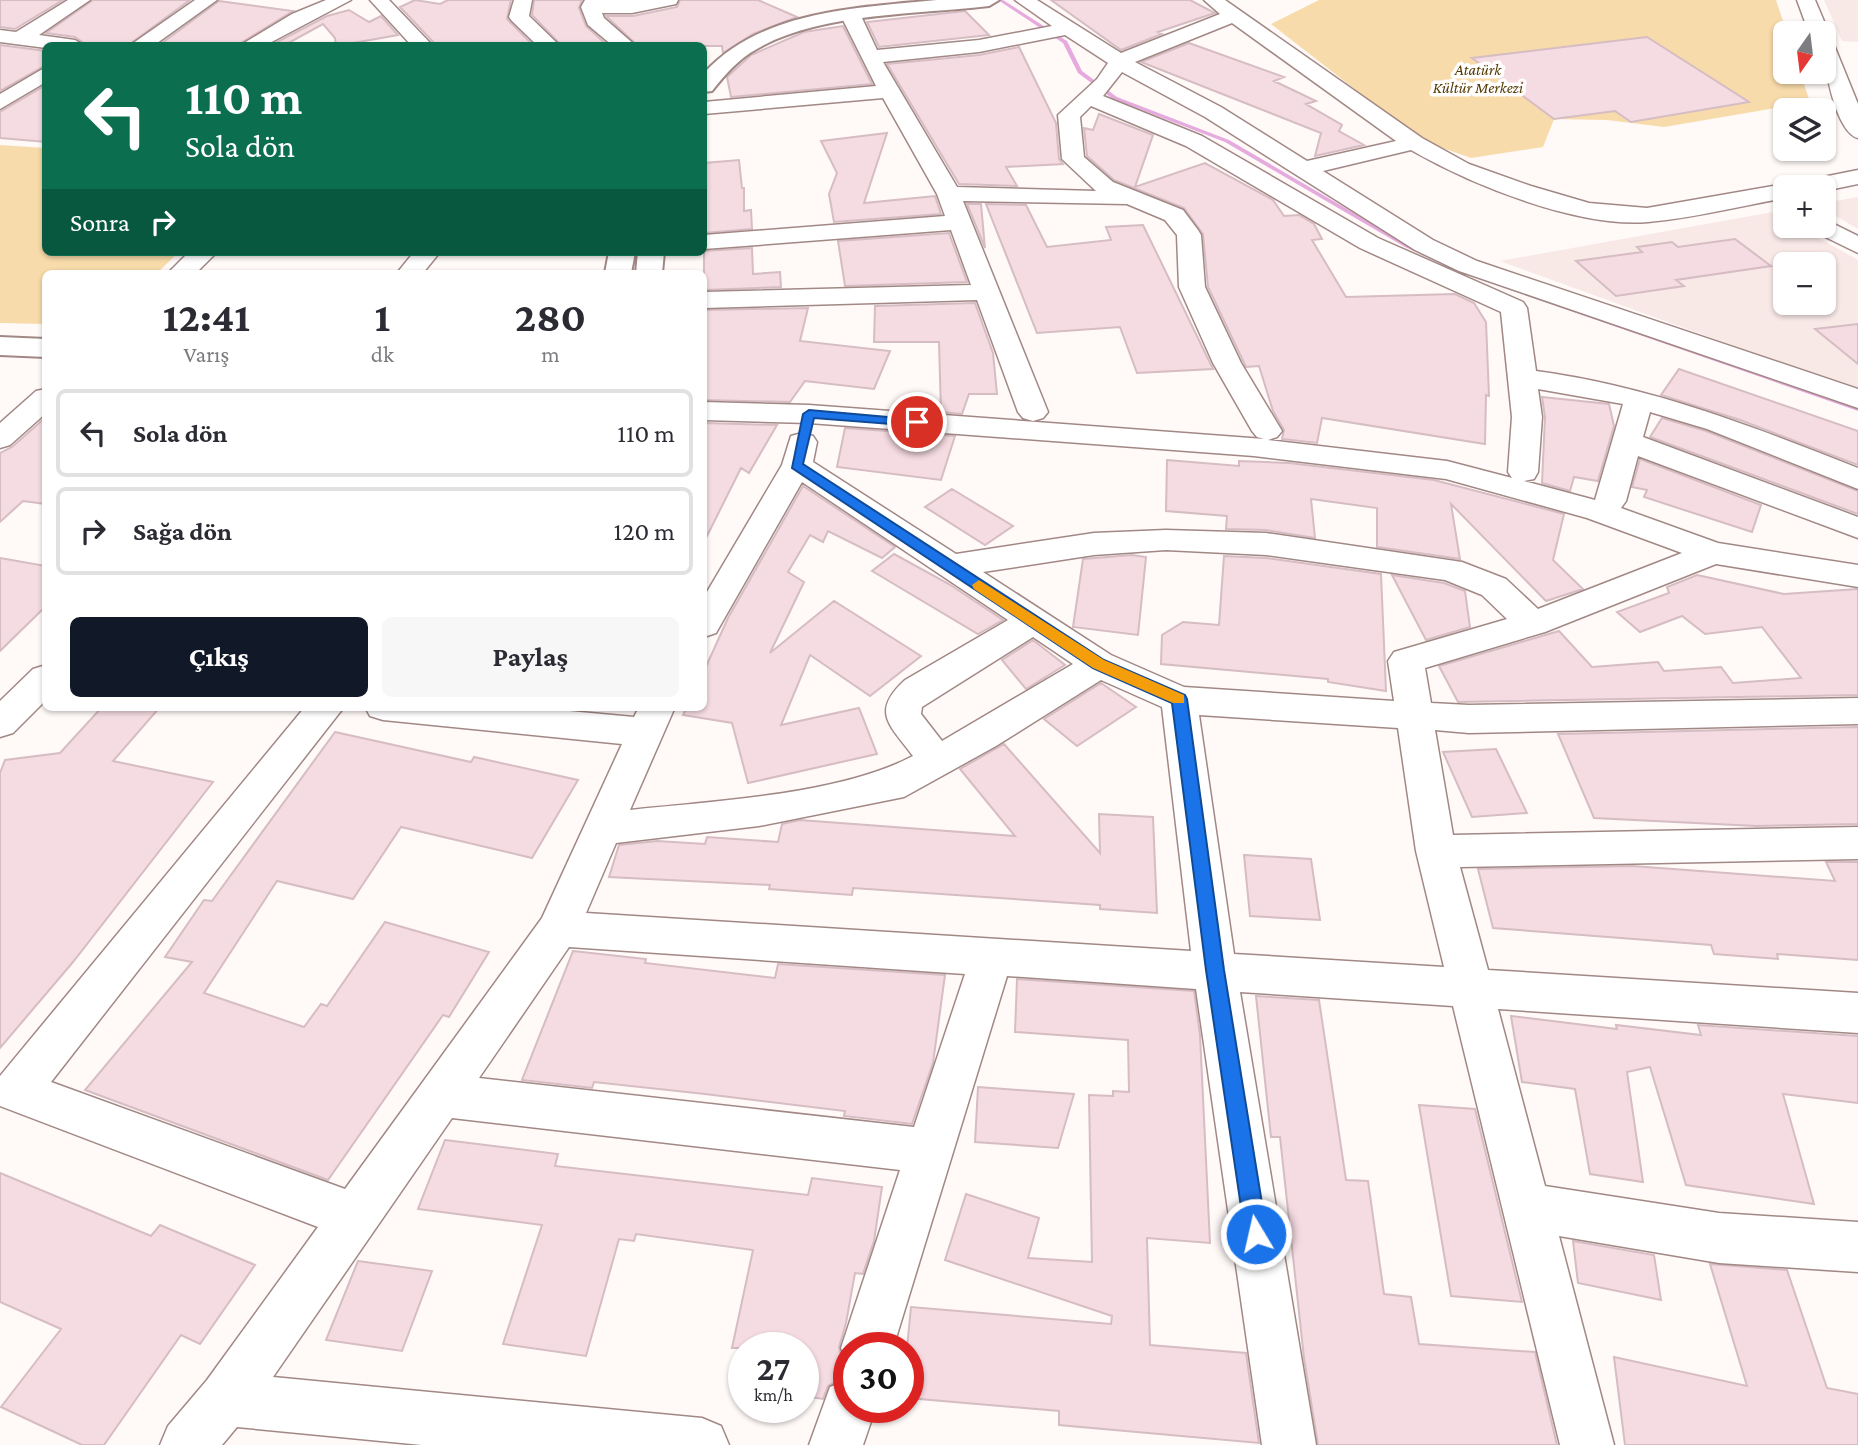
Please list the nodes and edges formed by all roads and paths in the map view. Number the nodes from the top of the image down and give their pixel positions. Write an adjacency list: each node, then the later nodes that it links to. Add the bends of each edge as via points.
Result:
1 (81, 0): 18 (street)
2 (208, 0): 21 (street)
3 (342, 0): 22 (street)
4 (381, 0): 19 (street)
5 (523, 0): 24 (street, via 519,17)
6 (669, 0): 12 (street, via 632,7)
7 (918, 0): 13 (main road)
8 (1024, 0): 16 (street)
9 (1213, 0): 14 (street)
10 (1806, 0): 15 (street)
11 (985, 1): 13 (main road)
12 (593, 4): 25 (street, via 595,21)
13 (850, 8): 28 (street); 29 (main road, via 808,13 768,25); 33 (main road, via 744,47)
14 (1234, 15): 30 (street); 43 (street)
15 (1814, 21)
16 (1068, 30): 28 (street, via 979,46); 30 (street); 35 (street, via 1083,46)
17 (0, 36): 18 (street)
18 (21, 38): 20 (street)
19 (417, 40): 23 (street)
20 (48, 42)
21 (145, 42)
22 (258, 42)
23 (392, 42)
24 (546, 42)
25 (621, 42)
26 (1836, 46): 27 (street)
27 (1846, 46)
28 (870, 57): 37 (street)
29 (707, 58)
30 (1119, 61): 35 (street); 42 (street)
31 (1836, 70): 39 (street)
32 (42, 76): 34 (street)
33 (707, 83)
34 (10, 89): 36 (street); 38 (street)
35 (1096, 90): 42 (street); 48 (street, via 1069,115 1073,159 1105,187); 64 (street, via 1209,149 1319,217 1514,308)
36 (42, 91)
37 (890, 92): 40 (street); 47 (street)
38 (0, 103)
39 (1853, 106): 41 (street)
40 (707, 108)
41 (1858, 131)
42 (1255, 139): 44 (street)
43 (1414, 143): 44 (street); 49 (street, via 1461,169 1604,213 1647,215)
44 (1304, 169): 67 (street, via 1424,245 1468,266)
45 (1858, 177): 46 (street)
46 (1836, 181)
47 (949, 194): 48 (street, via 999,192 1099,200); 50 (street)
48 (1131, 197): 72 (street, via 1174,215 1189,235 1192,287 1227,363)
49 (1773, 198)
50 (960, 222): 52 (street); 58 (street)
51 (1836, 234): 53 (street)
52 (707, 242)
53 (1858, 246)
54 (200, 256): 56 (street)
55 (424, 256): 57 (street)
56 (184, 270)
57 (412, 270)
58 (987, 292): 59 (street); 70 (street)
59 (707, 300)
60 (0, 329): 61 (main road)
61 (42, 330)
62 (0, 346): 63 (main road)
63 (42, 348)
64 (1522, 378): 66 (street); 76 (street, via 1527,417)
65 (707, 390): 70 (street)
66 (1639, 399): 74 (street); 77 (street, via 1717,423)
67 (1858, 399)
68 (42, 401): 73 (street)
69 (707, 411): 71 (street)
70 (1033, 412): 72 (street)
71 (809, 414): 75 (street); 80 (street, via 1254,447 1447,470 1598,511)
72 (1267, 430): 76 (street, via 1450,453)
73 (0, 439)
74 (1625, 441): 78 (street); 79 (street)
75 (797, 465): 82 (street); 84 (street)
76 (1523, 472): 78 (street)
77 (1858, 479)
78 (1611, 501): 81 (street, via 1654,516 1778,544)
79 (1858, 528)
80 (1713, 553): 83 (street); 86 (street)
81 (1858, 555)
82 (950, 566): 85 (street); 86 (street, via 1094,544 1166,540 1266,544 1450,570 1494,587)
83 (1858, 576)
84 (707, 620)
85 (1034, 621): 87 (street); 96 (street, via 918,689 904,702 903,716)
86 (1533, 624): 93 (street, via 1406,661)
87 (1099, 664): 89 (street); 96 (street)
88 (42, 682): 95 (street)
89 (1179, 699): 93 (street); 102 (street)
90 (323, 711): 106 (street)
91 (472, 711): 94 (street)
92 (1858, 711): 93 (street, via 1469,719)
93 (1416, 715): 99 (street)
94 (651, 719): 97 (street)
95 (0, 723)
96 (937, 761): 97 (street, via 890,786 759,811)
97 (602, 828): 100 (street)
98 (1858, 844): 99 (street)
99 (1436, 851): 103 (street)
100 (558, 929): 101 (street); 105 (street)
101 (992, 956): 102 (street); 107 (street)
102 (1215, 970): 103 (street); 118 (street)
103 (1470, 986): 104 (street); 108 (street)
104 (1858, 1013)
105 (440, 1096): 107 (street); 109 (street)
106 (8, 1099): 109 (street)
107 (930, 1151): 111 (street)
108 (1527, 1207): 110 (street, via 1719,1238); 119 (street)
109 (354, 1217): 112 (street)
110 (1858, 1247)
111 (872, 1332)
112 (226, 1399): 114 (street); 115 (street)
113 (843, 1423): 117 (street)
114 (520, 1436): 116 (street)
115 (187, 1445)
116 (702, 1445)
117 (836, 1445)
118 (1289, 1445)
119 (1587, 1445)

